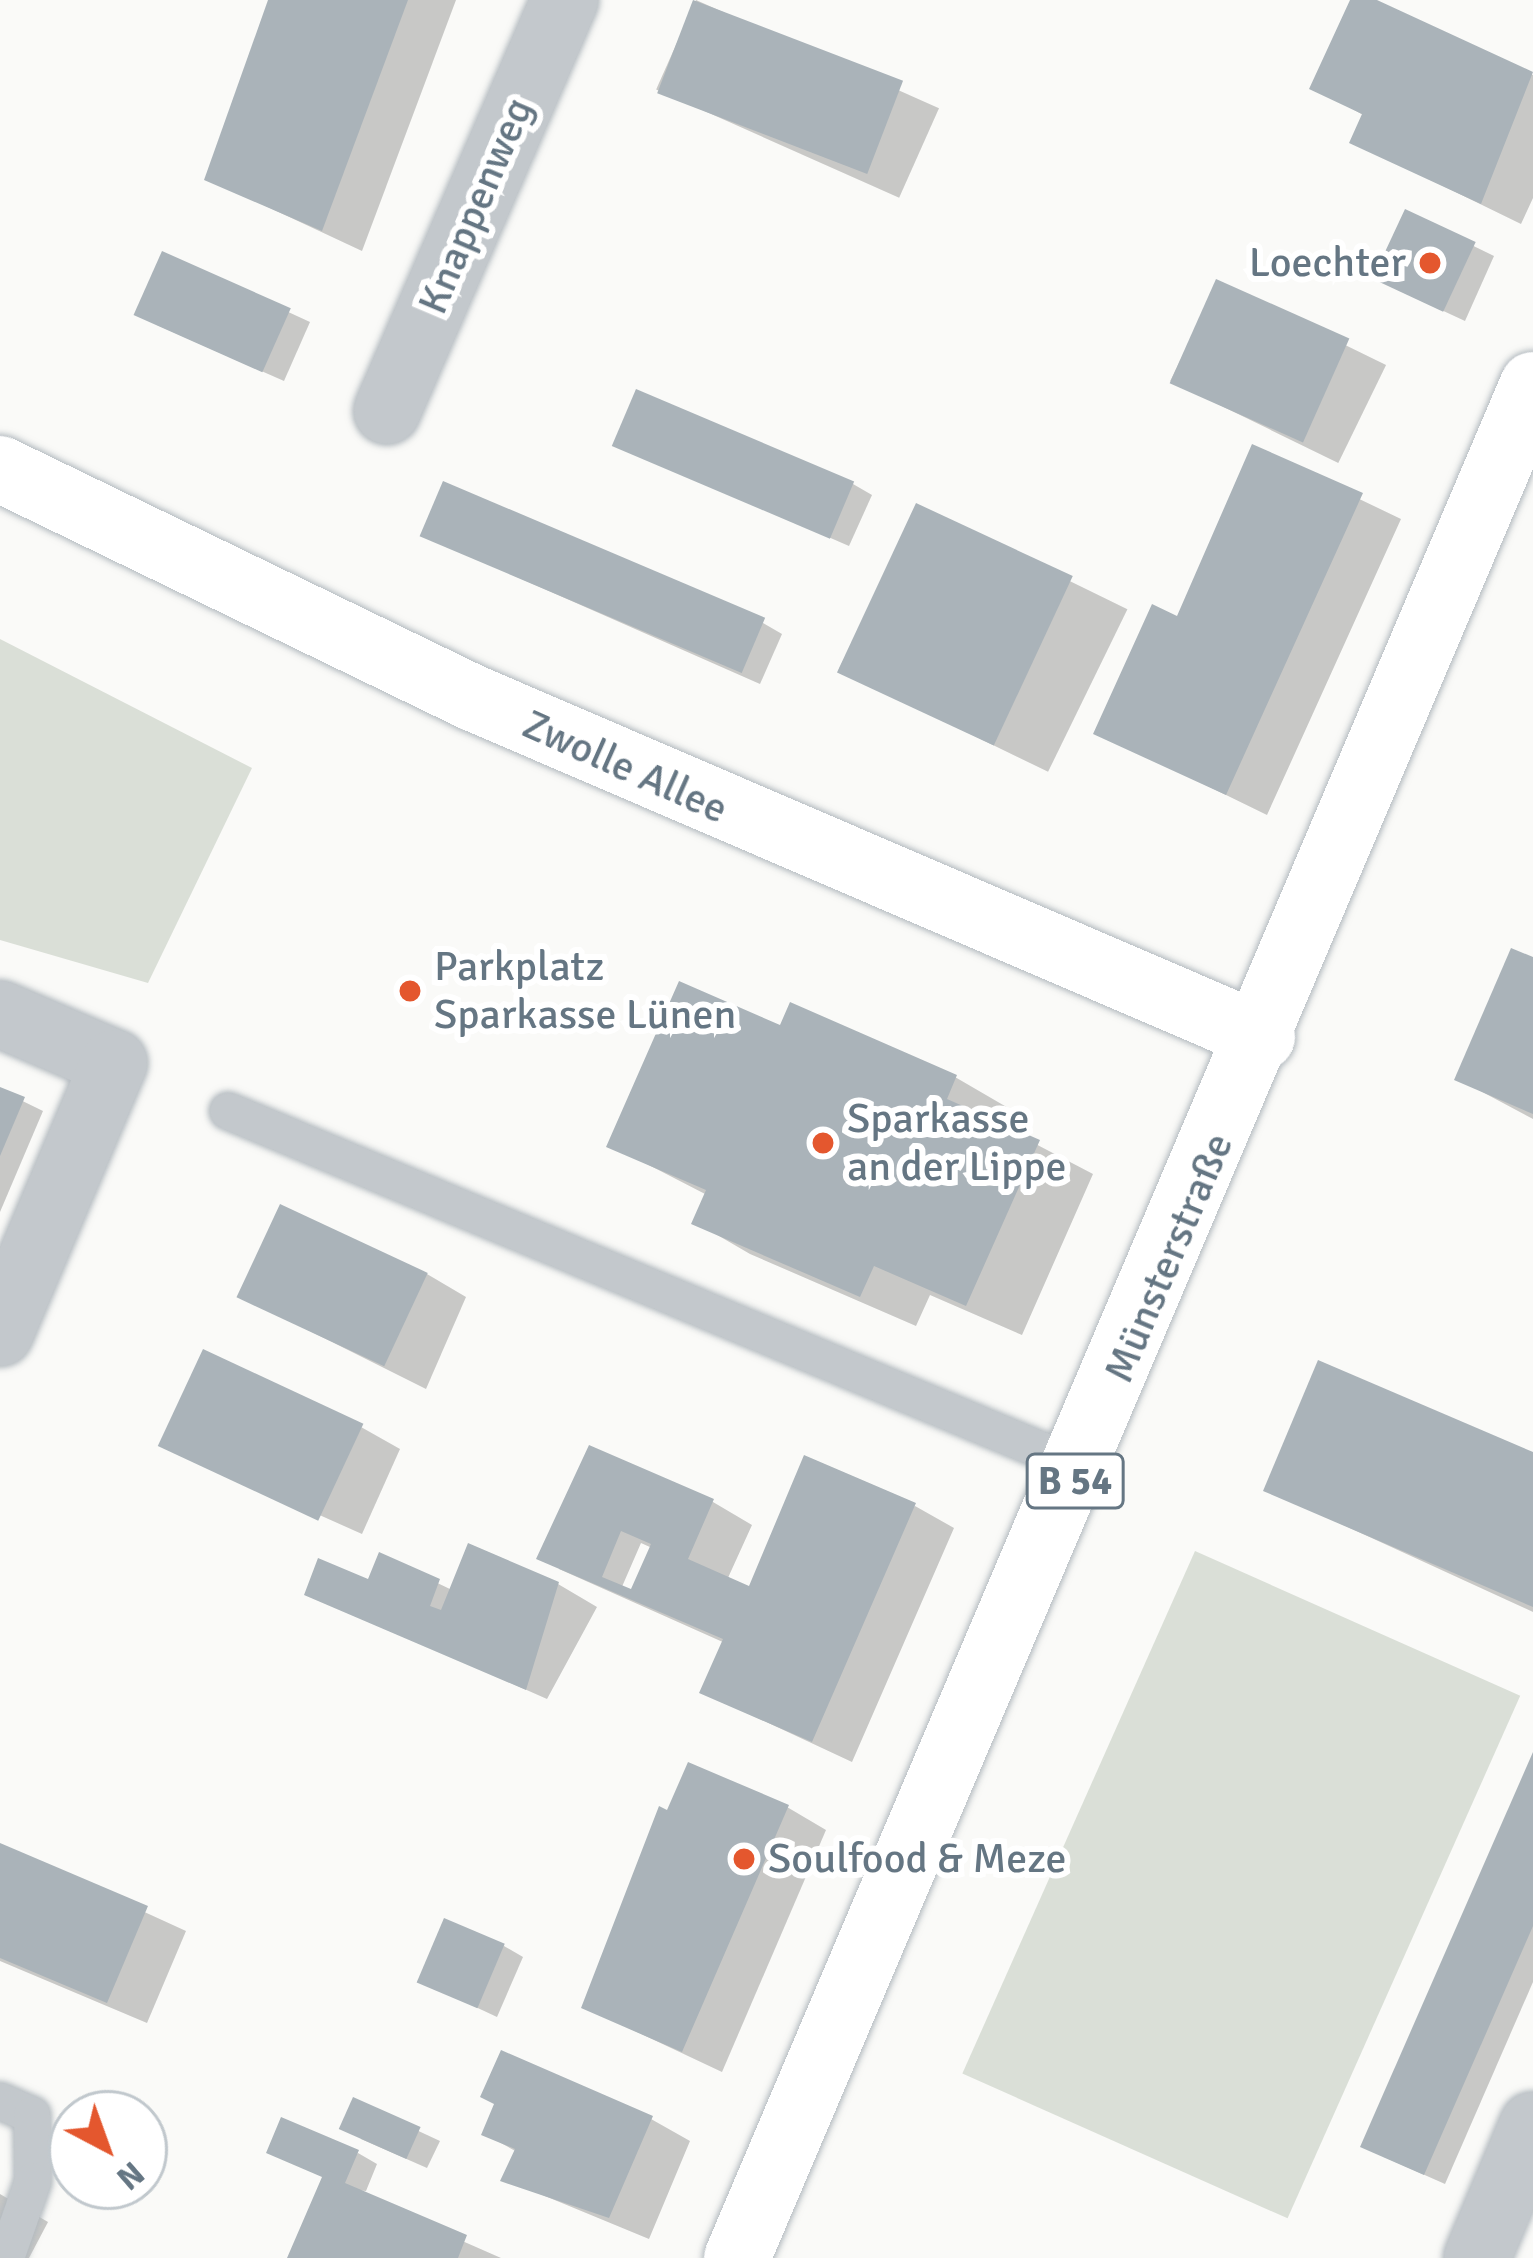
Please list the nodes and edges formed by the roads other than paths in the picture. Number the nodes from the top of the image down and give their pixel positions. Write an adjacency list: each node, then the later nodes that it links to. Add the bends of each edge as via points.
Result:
1 (565, 0): 3 (street, Knappenweg)
2 (1533, 385): 6 (main road, Münsterstraße / B 54)
3 (386, 411)
4 (0, 469): 6 (main road, Zwolle Allee, via 514,717)
5 (0, 1014): 8 (street, via 114,1063)
6 (1262, 1037): 9 (main road, Münsterstraße / B 54)
7 (228, 1111): 9 (lane)
8 (0, 1333)
9 (1082, 1467): 13 (main road, Münsterstraße / B 54)
10 (0, 2101): 12 (lane, via 32,2115 33,2181)
11 (1533, 2126): 14 (street)
12 (6, 2258)
13 (737, 2258)
14 (1477, 2258)

